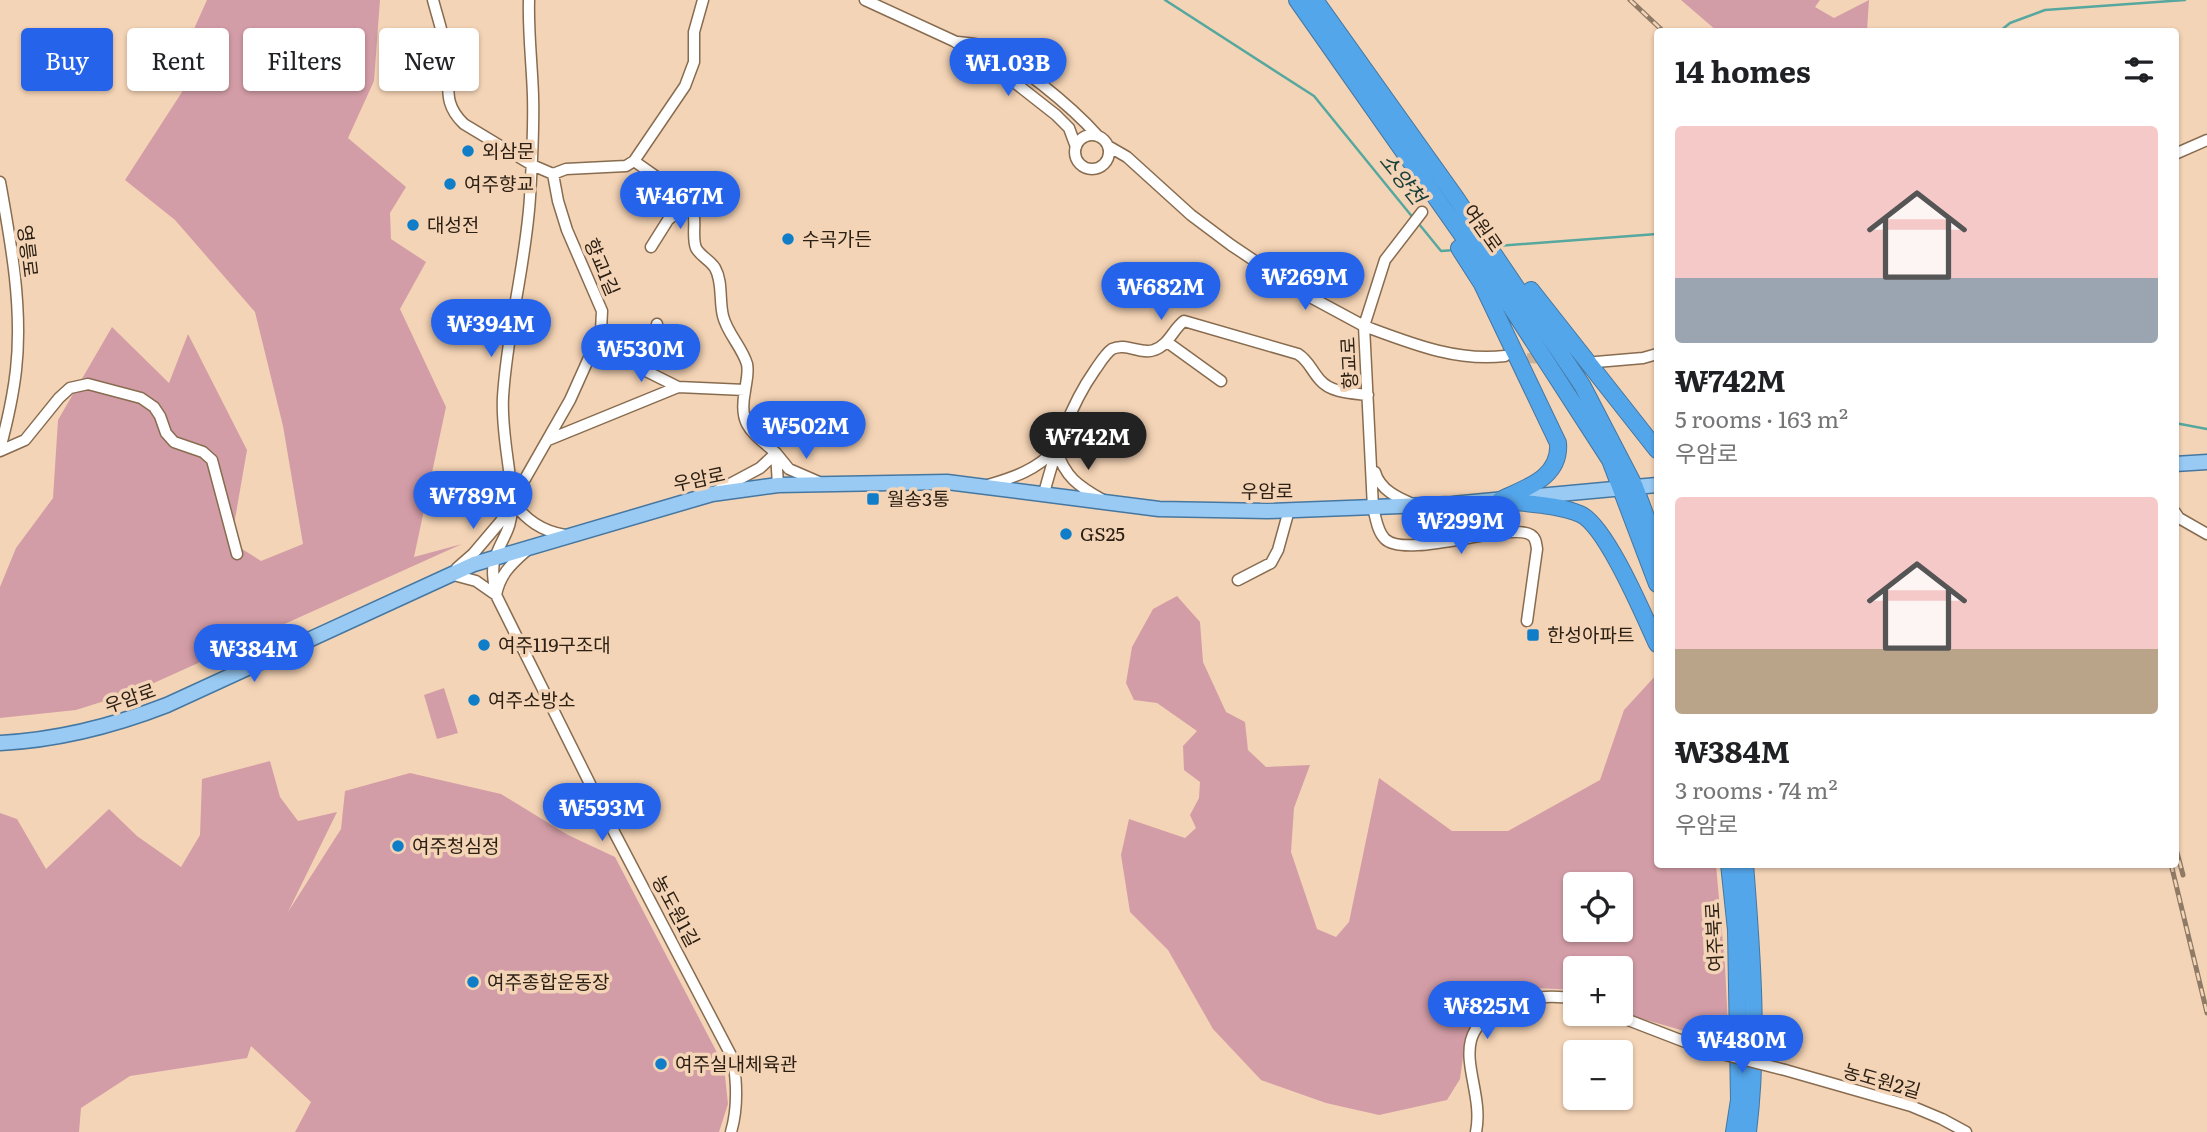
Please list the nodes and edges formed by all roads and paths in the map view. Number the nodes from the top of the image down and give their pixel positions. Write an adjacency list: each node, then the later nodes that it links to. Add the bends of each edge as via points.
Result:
1 (433, 0): 14 (street, via 448,60 447,93 456,116)
2 (529, 0): 14 (street, 향교1길)
3 (702, 0): 13 (street, via 694,32 692,73)
4 (865, 0): 7 (street)
5 (1297, 0): 23 (highway, 여원로, via 1439,201)
6 (1315, 0): 22 (highway, 여원로)
7 (954, 41): 8 (street, via 977,44 1001,57 1068,106); 11 (street, via 1056,115 1069,128)
8 (1098, 136): 10 (street); 11 (street, via 1084,136)
9 (2207, 140): 12 (street)
10 (1108, 146): 15 (street); 16 (street, 향교로)
11 (1076, 147): 15 (street, via 1083,166)
12 (2179, 152)
13 (634, 161): 17 (street, via 626,166 566,169); 19 (street)
14 (531, 164): 17 (street); 50 (street, 향교1길, via 523,264 503,399)
15 (1102, 165): 16 (street)
16 (1137, 168): 25 (street, 향교로, via 1231,244 1301,292)
17 (553, 174): 34 (street, 향교1길, via 567,230 603,320 595,348)
18 (0, 182): 37 (street, 영릉로, via 15,286 17,345 13,393)
19 (691, 201): 21 (street, via 667,220); 32 (street, via 695,245 714,267 723,318 747,364)
20 (1422, 212): 25 (street, via 1385,260)
21 (651, 247)
22 (1514, 275): 35 (highway); 46 (highway, via 1581,385)
23 (1487, 281): 46 (highway, 여원로); 49 (highway, via 1559,451 1554,467 1543,479)
24 (657, 324): 31 (street, via 644,370)
25 (1364, 326): 28 (street, via 1444,353); 33 (street, 향교로)
26 (1167, 342): 30 (street); 33 (street, via 1184,321 1298,354 1331,388); 36 (street, via 1149,351 1124,346 1105,356 1083,387)
27 (1654, 355): 29 (street)
28 (1506, 356)
29 (1596, 362)
30 (1221, 381)
31 (678, 387): 32 (street); 34 (street)
32 (745, 390): 38 (street, via 746,425)
33 (1368, 395): 40 (street, 향교로)
34 (548, 440): 50 (street, 향교1길)
35 (1654, 446)
36 (1056, 449): 44 (street, via 1032,470); 47 (street); 51 (street, via 1072,480)
37 (0, 450): 60 (street, via 25,440 70,388 88,384 141,398 154,407 174,442 212,460)
38 (776, 453): 42 (street, via 789,469); 43 (street); 48 (street, via 760,468)
39 (2207, 462): 41 (main road)
40 (1373, 463): 52 (street, via 1385,488); 53 (street, 향교로)
41 (2179, 464)
42 (823, 483): 43 (main road, 우암로); 44 (main road, 우암로)
43 (778, 485): 48 (main road, 우암로)
44 (986, 485): 47 (main road, 우암로)
45 (1654, 485): 46 (main road, 우암로)
46 (1627, 488): 49 (main road, 우암로); 58 (highway); 63 (highway)
47 (1044, 492): 51 (main road, 우암로)
48 (712, 494): 57 (main road, 우암로)
49 (1500, 500): 52 (main road, 우암로); 67 (highway, via 1572,512 1594,524)
50 (512, 502): 57 (street, via 538,527); 61 (street, 향교1길, via 508,533); 62 (street, via 489,537)
51 (1109, 503): 54 (main road, 우암로, via 1159,509)
52 (1417, 506): 53 (main road, 우암로)
53 (1373, 508): 54 (main road, 우암로); 66 (street, via 1379,532 1394,544 1529,533 1537,549)
54 (1289, 510): 64 (street, via 1271,563)
55 (2179, 518): 56 (street)
56 (2207, 534)
57 (572, 536): 59 (main road, 우암로)
58 (1654, 540)
59 (528, 549): 61 (main road, 우암로); 65 (street, via 508,567)
60 (237, 554)
61 (494, 559): 62 (main road, 우암로); 65 (street, 농도원1길)
62 (450, 574): 65 (street, via 476,581); 68 (main road, 우암로, via 134,718 61,736)
63 (1654, 574)
64 (1238, 580)
65 (496, 595): 73 (street, 농도원1길, via 733,1059 737,1082)
66 (1527, 621)
67 (1654, 637)
68 (0, 743)
69 (1729, 868): 75 (highway, 여주북로, via 1736,930 1740,1100)
70 (1745, 868): 76 (highway, 여주북로, via 1753,1036)
71 (1563, 998): 74 (street, via 1523,1000 1498,1010 1475,1029 1469,1053)
72 (1633, 1022): 77 (street, 농도원2길, bridge, via 1706,1050 1911,1106)
73 (731, 1132)
74 (1476, 1132)
75 (1734, 1132)
76 (1748, 1132)
77 (1966, 1132)

